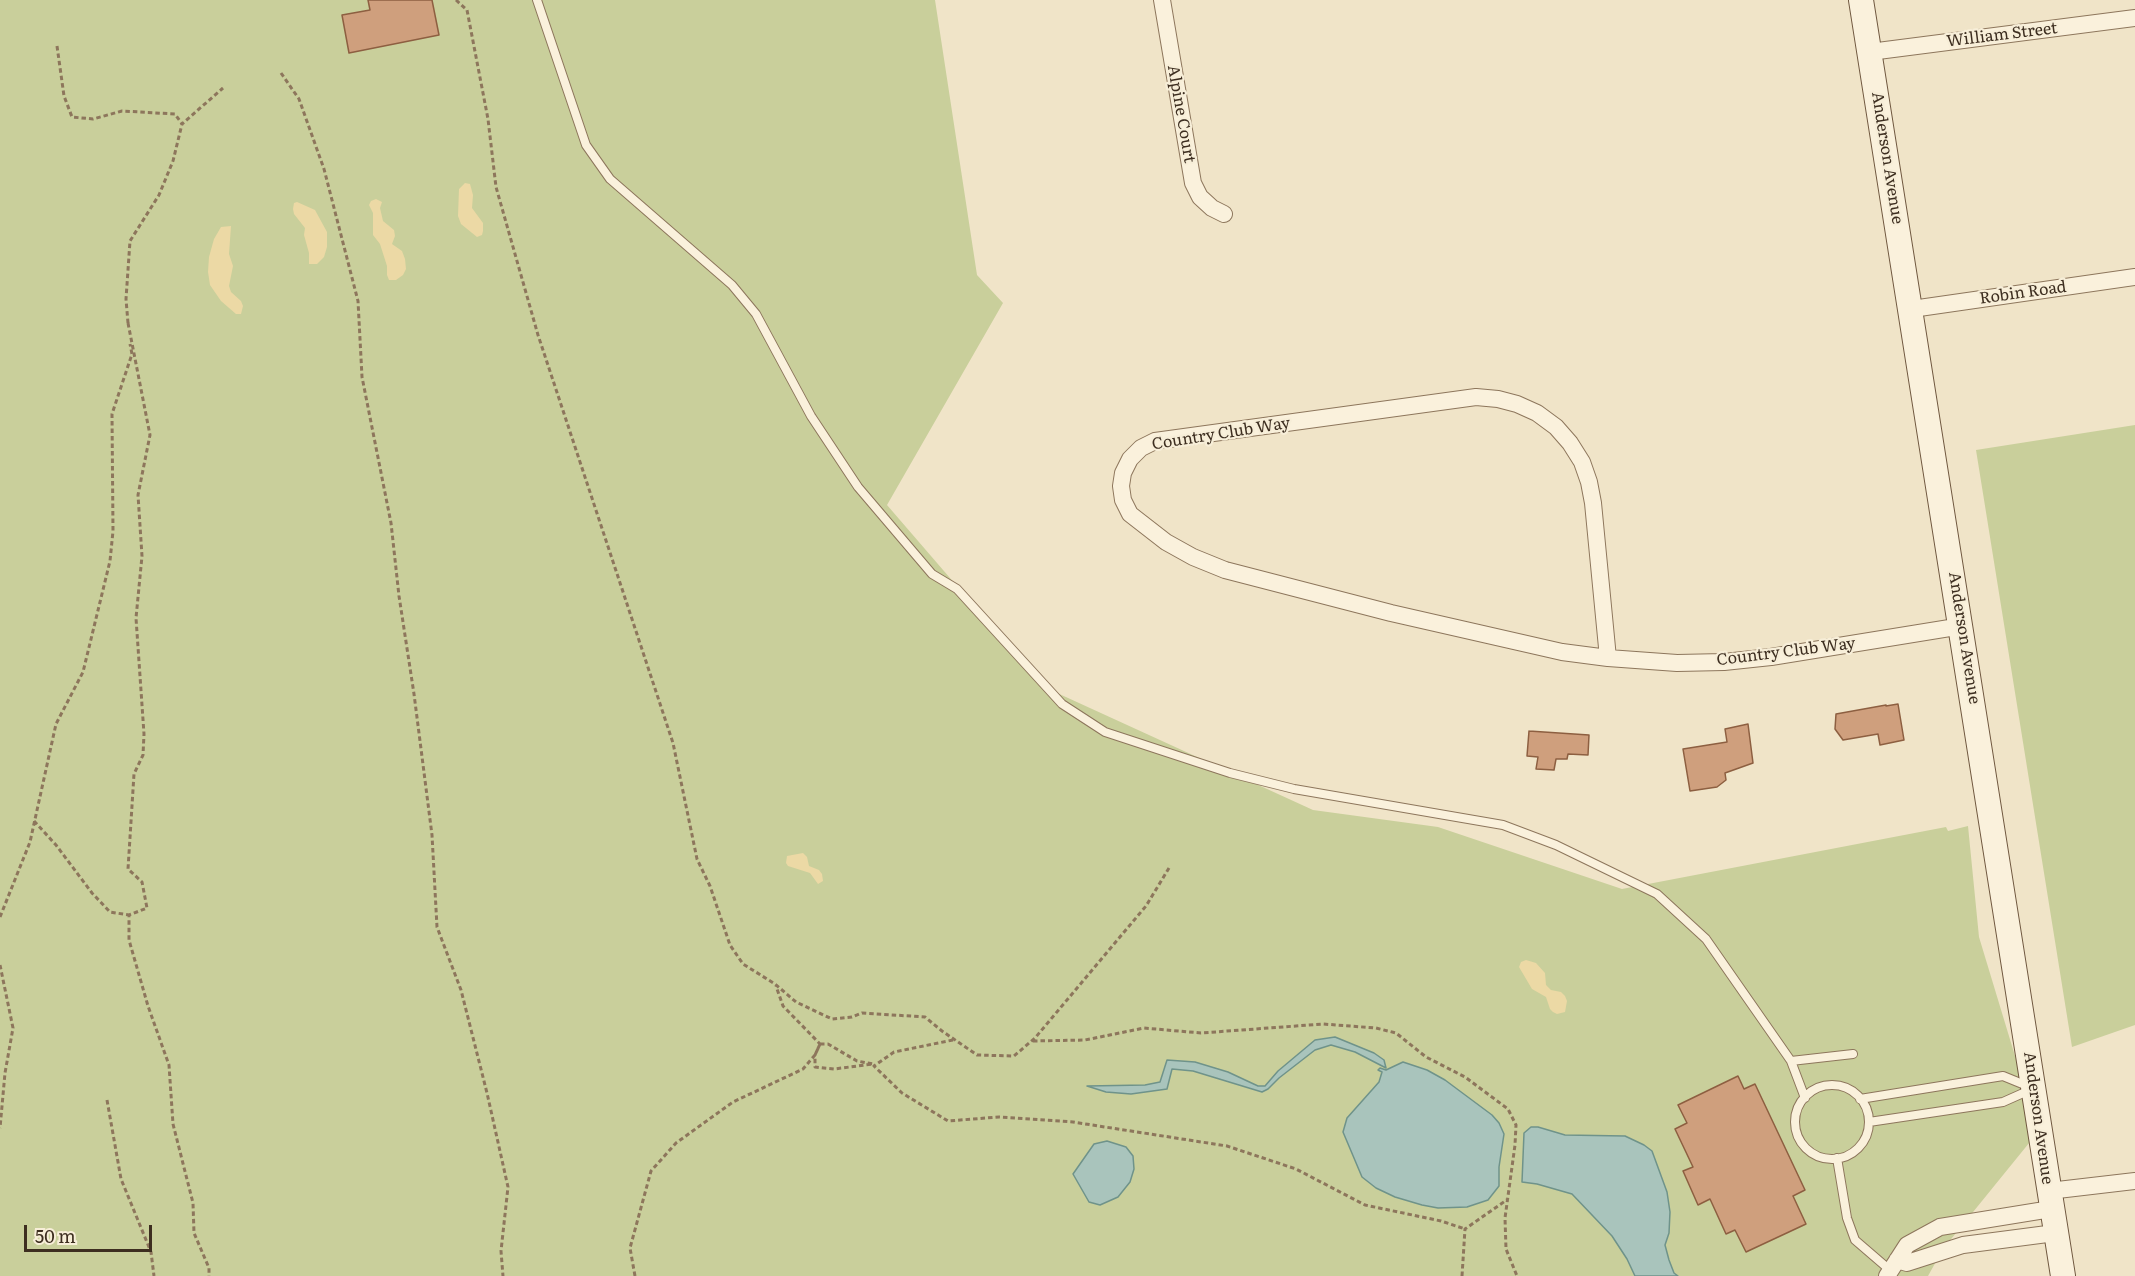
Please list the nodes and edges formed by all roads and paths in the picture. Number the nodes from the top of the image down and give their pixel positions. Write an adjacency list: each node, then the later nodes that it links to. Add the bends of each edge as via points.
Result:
1 (456, 0): 22 (path, via 467,10 488,119 496,188 538,335 673,743 697,860 730,945 743,964)
2 (537, 0): 28 (lane, via 586,145 610,179 732,285 756,314 811,416 858,487 932,574 957,589 1062,704 1104,732 1230,773 1294,789 1503,825 1556,845 1647,889 1706,939)
3 (1162, 0): 11 (street, Alpine Court, via 1193,183 1200,197)
4 (1861, 0): 7 (main road, Anderson Avenue)
5 (2135, 18): 7 (street, William Street)
6 (57, 46): 10 (path, via 64,96 72,117 93,119 122,111 175,114)
7 (1870, 52): 13 (main road, Anderson Avenue)
8 (281, 73): 43 (path, via 299,99 324,169 358,301 362,376 391,523 416,706 432,835 437,927 461,990 508,1187 501,1251)
9 (223, 88): 10 (path)
10 (182, 124): 14 (path, via 159,195 130,241)
11 (1224, 214)
12 (2135, 277): 13 (street, Robin Road)
13 (1912, 309): 15 (main road, Anderson Avenue)
14 (128, 323): 17 (path, via 132,354 112,414 110,561 83,672 56,724); 19 (path, via 150,435 138,495 142,556 136,618 143,755 134,774 128,869 142,882 147,908)
15 (1962, 626): 16 (street, Country Club Way, via 1724,662); 29 (main road, Anderson Avenue)
16 (1608, 658): 16 (street, Country Club Way, via 1562,652 1391,613 1225,570 1166,542 1130,514 1123,500 1123,473 1130,459 1155,441 1476,397 1517,404 1537,412 1556,427 1582,462 1589,482)
17 (34, 821): 19 (path, via 110,912); 20 (path, via 30,842)
18 (1169, 868): 24 (path, via 1146,906)
19 (129, 915): 42 (path, via 129,940 169,1065 172,1124 193,1203 194,1233)
20 (0, 917)
21 (0, 965): 34 (path, via 13,1028)
22 (775, 984): 23 (path, via 796,1002 832,1019 862,1013 925,1017); 25 (path, via 783,1006)
23 (955, 1040): 24 (path, via 976,1055 1014,1056); 39 (path, via 894,1052 874,1065 902,1093 948,1121 999,1117 1073,1122 1227,1146 1296,1169 1365,1205)
24 (1031, 1041): 37 (path, via 1085,1040 1144,1028 1201,1033 1323,1024 1396,1033 1426,1057 1464,1077 1508,1109 1516,1125)
25 (820, 1044): 26 (path); 26 (path, via 873,1064 815,1067)
26 (815, 1054): 44 (path, via 803,1069 733,1102 676,1143 651,1171 630,1248)
27 (1853, 1054): 28 (lane)
28 (1791, 1061): 30 (lane)
29 (2033, 1088): 31 (lane, via 2003,1076); 33 (lane, via 2003,1102); 38 (main road, Anderson Avenue)
30 (1805, 1098): 31 (lane, via 1821,1088 1839,1086); 35 (lane, via 1795,1120 1801,1143 1820,1157)
31 (1860, 1099): 33 (lane)
32 (106, 1100): 41 (path, via 121,1179 151,1252)
33 (1869, 1122): 35 (lane, via 1862,1144)
34 (0, 1128)
35 (1837, 1158): 40 (lane, via 1847,1218 1855,1240)
36 (2135, 1181): 38 (street)
37 (1508, 1200): 39 (path); 46 (path, via 1506,1249)
38 (2052, 1211): 40 (street); 40 (street, via 1940,1227 1907,1245); 47 (main road, Anderson Avenue)
39 (1465, 1229): 45 (path)
40 (1892, 1269)
41 (154, 1276)
42 (209, 1276)
43 (503, 1276)
44 (635, 1276)
45 (1462, 1276)
46 (1517, 1276)
47 (2063, 1276)

